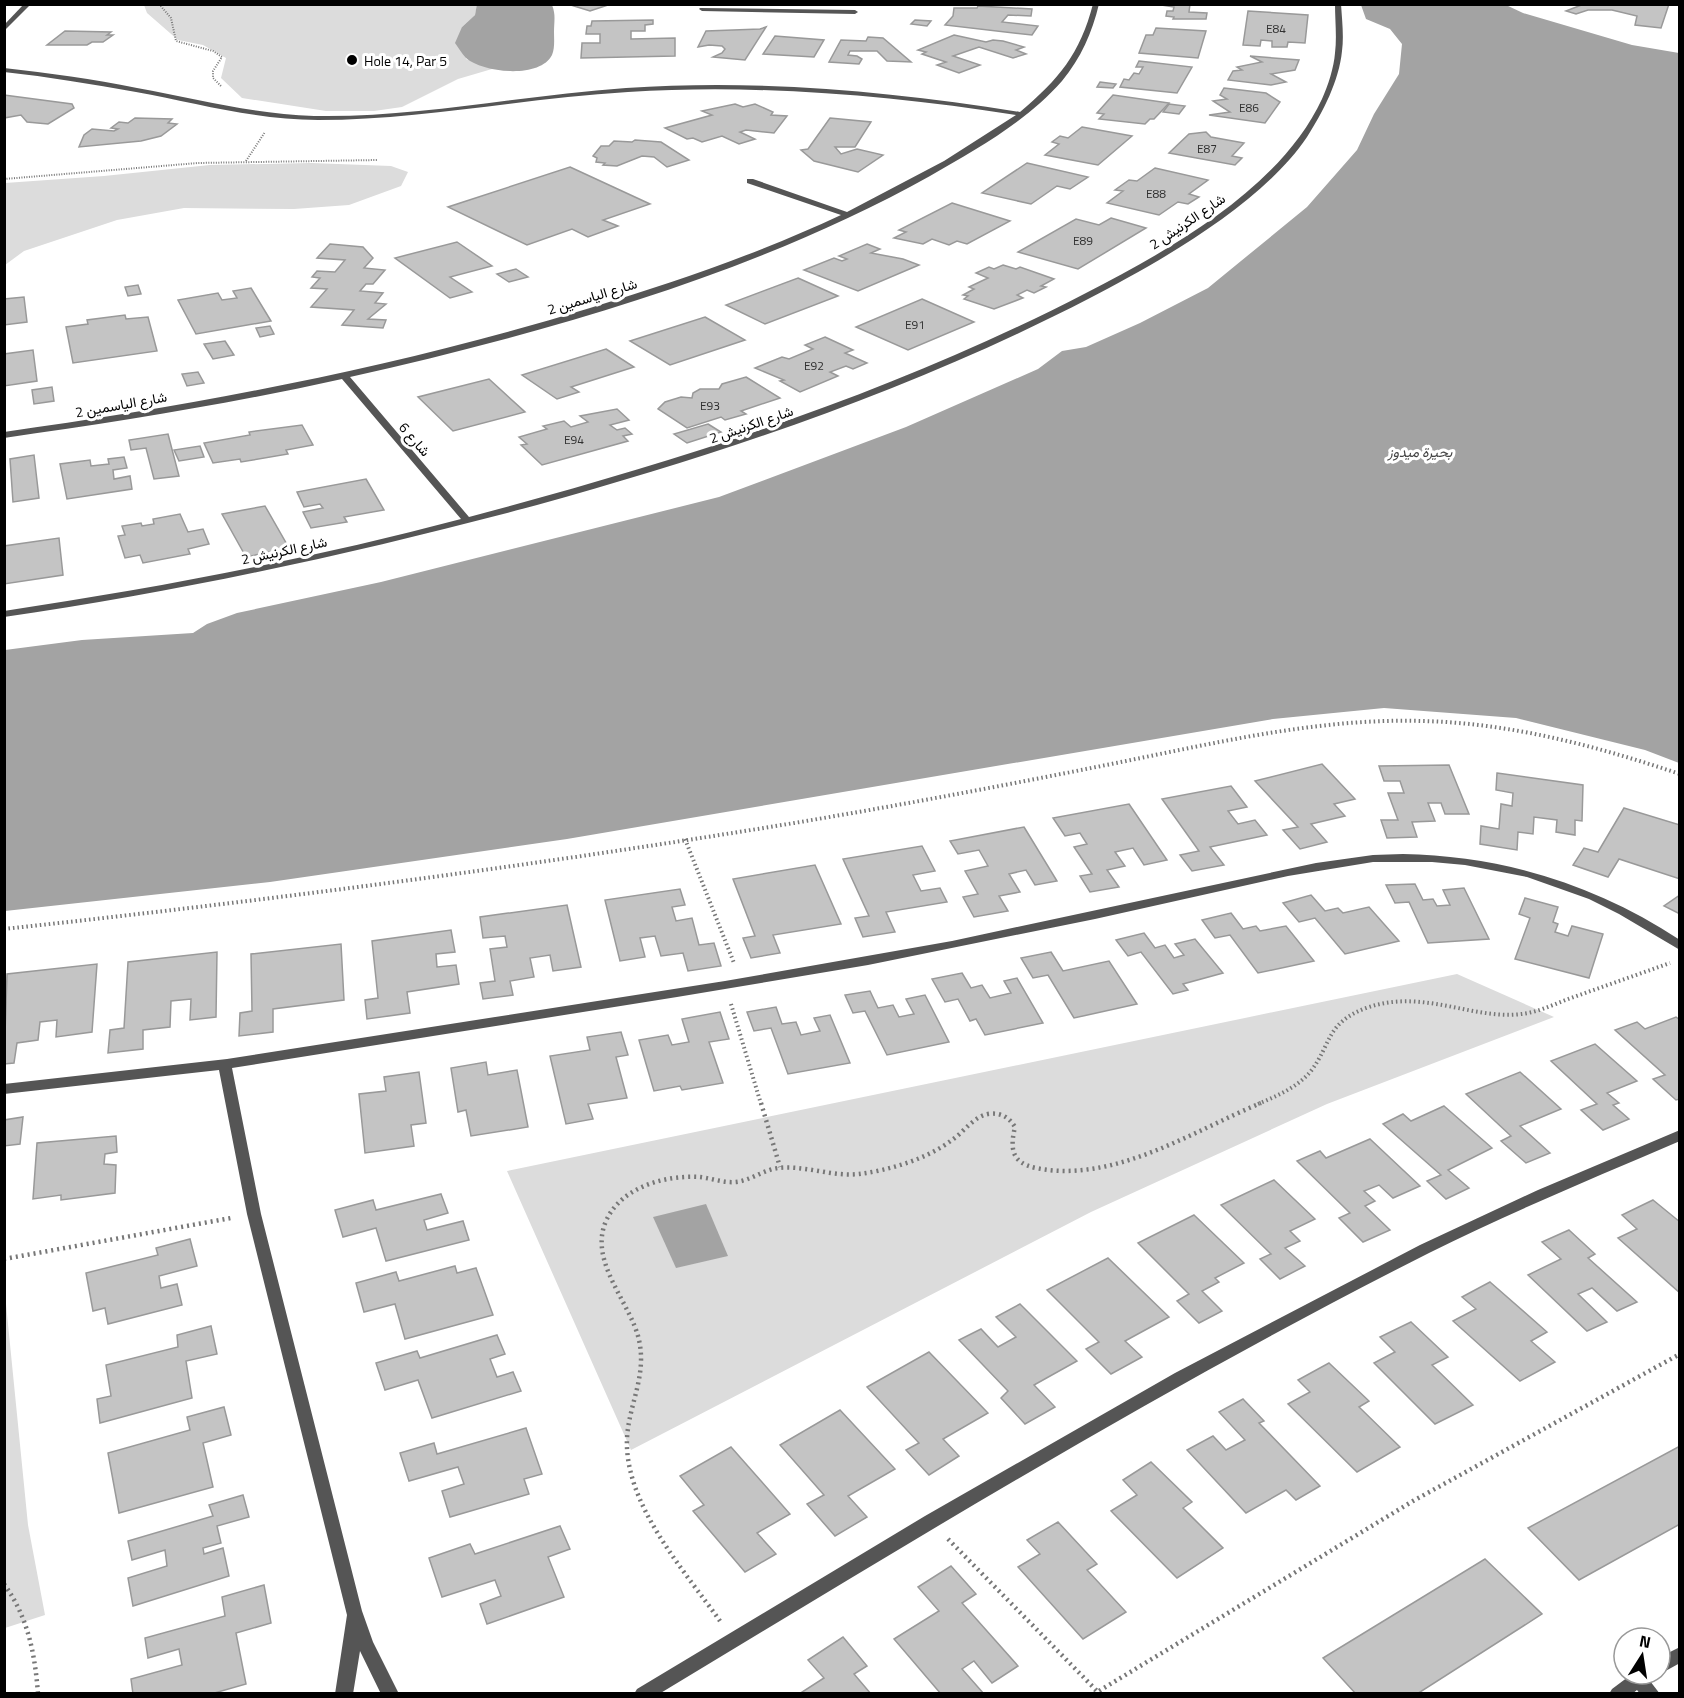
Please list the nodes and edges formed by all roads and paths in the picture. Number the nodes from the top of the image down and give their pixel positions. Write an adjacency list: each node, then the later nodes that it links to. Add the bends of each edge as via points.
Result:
1 (28, 4): 7 (street)
2 (159, 4): 9 (path, via 171,18 176,41 219,53 222,57 213,78)
3 (1096, 4): 10 (street, شارع الياسمين 2, via 1094,19 1080,50 1057,81)
4 (1338, 4): 19 (street, شارع الكرنيش 2, via 1341,43 1337,67 1316,118 1297,144 1245,198 1170,250 1029,326 846,405 617,481)
5 (702, 9): 6 (street)
6 (855, 11)
7 (4, 29)
8 (4, 70): 11 (street)
9 (225, 89)
10 (1022, 114): 11 (street, via 860,93 692,87 566,94 392,116); 16 (street, شارع الياسمين 2, via 916,181)
11 (279, 116): 13 (path)
12 (378, 160): 13 (path)
13 (246, 161): 14 (path)
14 (4, 179)
15 (750, 181): 16 (street)
16 (848, 215): 17 (street, شارع الياسمين 2, via 688,280 576,316)
17 (343, 375): 18 (street, شارع الياسمين 2, via 211,402); 19 (street, شارع 6)
18 (4, 435)
19 (467, 520): 20 (street, شارع الكرنيش 2, via 337,553 197,582)
20 (4, 614)
21 (1680, 774): 22 (path, via 1635,758 1526,732 1474,724 1372,721 1276,732 963,793)
22 (685, 838): 23 (path, via 290,896); 26 (path)
23 (4, 929)
24 (1680, 946): 26 (street, via 1598,898 1544,878 1488,864 1431,857 1375,858 1322,865 1081,919)
25 (1680, 960): 31 (path, via 1528,1013 1417,1000 1369,1008 1349,1016 1334,1029 1315,1068 1292,1088 1139,1157 1113,1163 1040,1170 1026,1165 1015,1156 1011,1144 1015,1127 1011,1120 992,1114 982,1116 952,1141 922,1156 877,1170 838,1174)
26 (741, 983): 27 (street)
27 (725, 986): 28 (street); 31 (path)
28 (225, 1064): 29 (street); 32 (street)
29 (4, 1089)
30 (1680, 1136): 35 (street, via 1425,1249 1180,1377)
31 (780, 1167): 38 (path, via 735,1182 675,1177 654,1182 618,1204 606,1221 601,1240 604,1258 639,1337 642,1364 628,1453 634,1485 649,1515)
32 (254, 1214): 33 (path); 37 (street)
33 (4, 1259)
34 (1680, 1354): 39 (path, via 1413,1501)
35 (931, 1521): 38 (street); 39 (path)
36 (4, 1584): 40 (path, via 16,1599 31,1635)
37 (354, 1611): 41 (street); 42 (street)
38 (732, 1639): 43 (street)
39 (1096, 1693)
40 (38, 1694)
41 (344, 1694)
42 (390, 1694)
43 (643, 1694)

